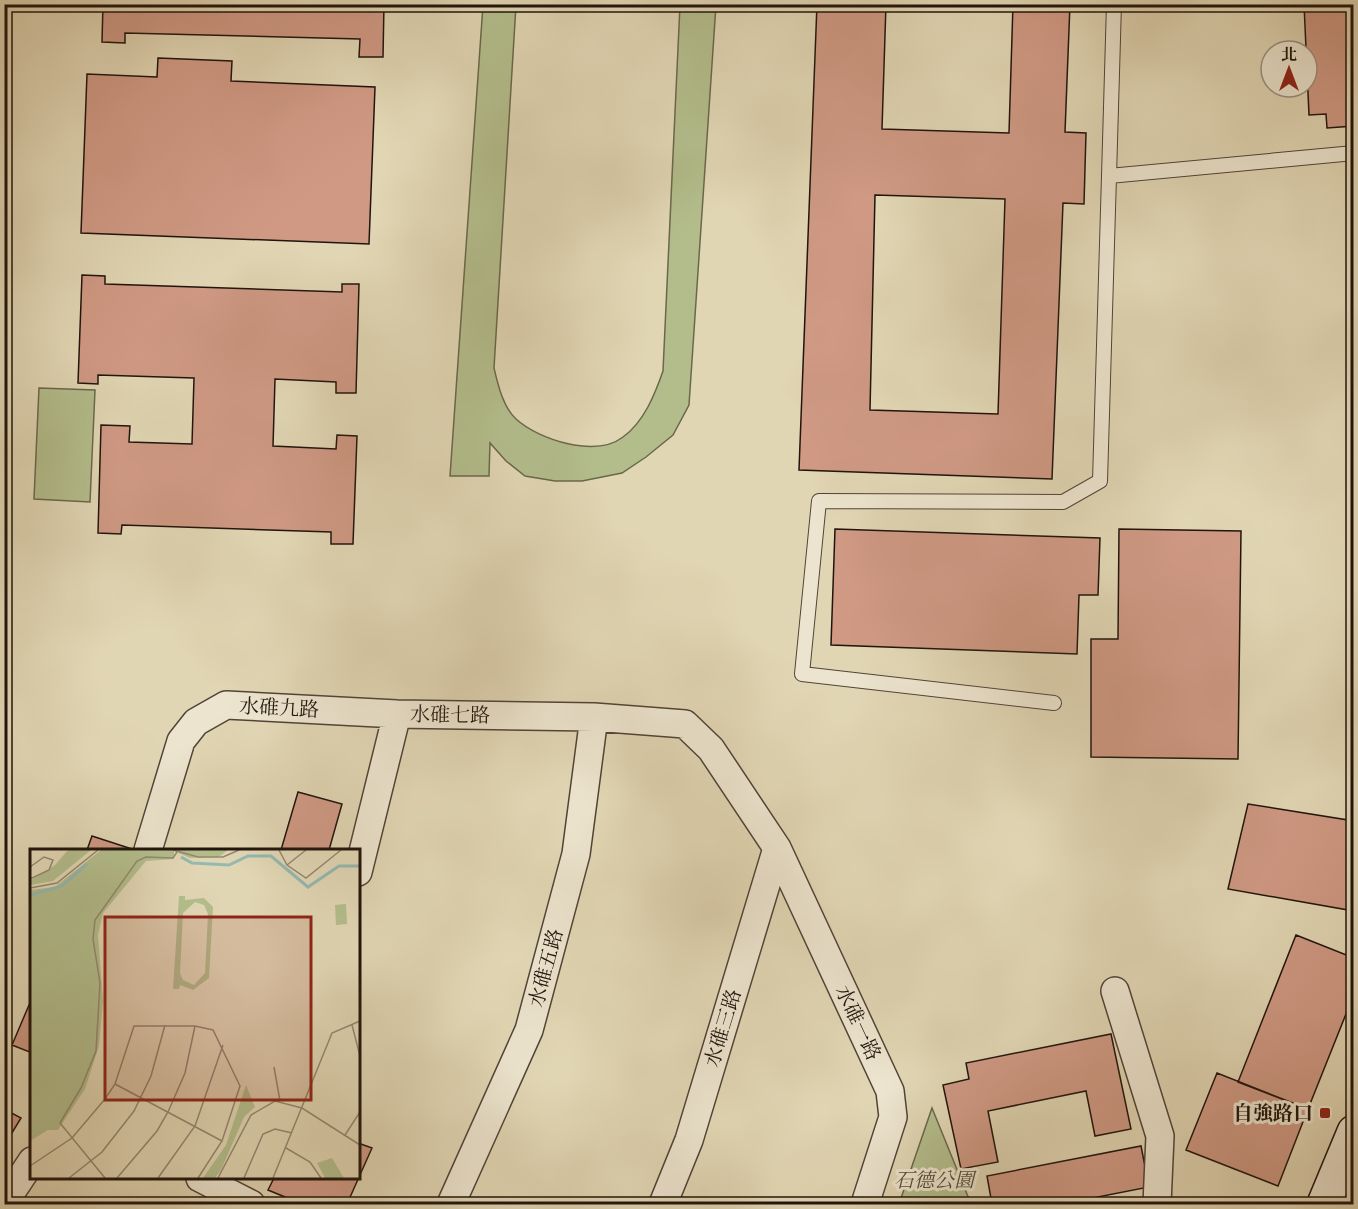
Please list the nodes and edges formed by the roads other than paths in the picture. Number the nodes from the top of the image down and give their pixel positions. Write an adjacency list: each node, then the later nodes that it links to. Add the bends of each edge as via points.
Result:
1 (1114, 4): 3 (lane)
2 (1353, 153): 3 (lane)
3 (1109, 176): 4 (lane, via 1100,481 1063,502 819,501 802,674)
4 (1054, 703)
5 (397, 714): 6 (street, 水碓七路); 8 (street, 水碓九路, via 226,705 196,722 181,741); 9 (street, 水碓七路)
6 (594, 717): 7 (street, 水碓七路, via 685,724 711,749); 16 (street, 水碓五路, via 576,854 529,1030)
7 (777, 848): 17 (street, 水碓三路, via 689,1140); 18 (street, 水碓一路, via 890,1091 893,1117)
8 (148, 849)
9 (360, 864)
10 (1115, 991): 19 (street, via 1160,1136)
11 (1353, 1132): 20 (street)
12 (30, 1164): 15 (street)
13 (202, 1179): 14 (street)
14 (239, 1196)
15 (4, 1203)
16 (452, 1204)
17 (663, 1204)
18 (865, 1204)
19 (1157, 1204)
20 (1324, 1204)

